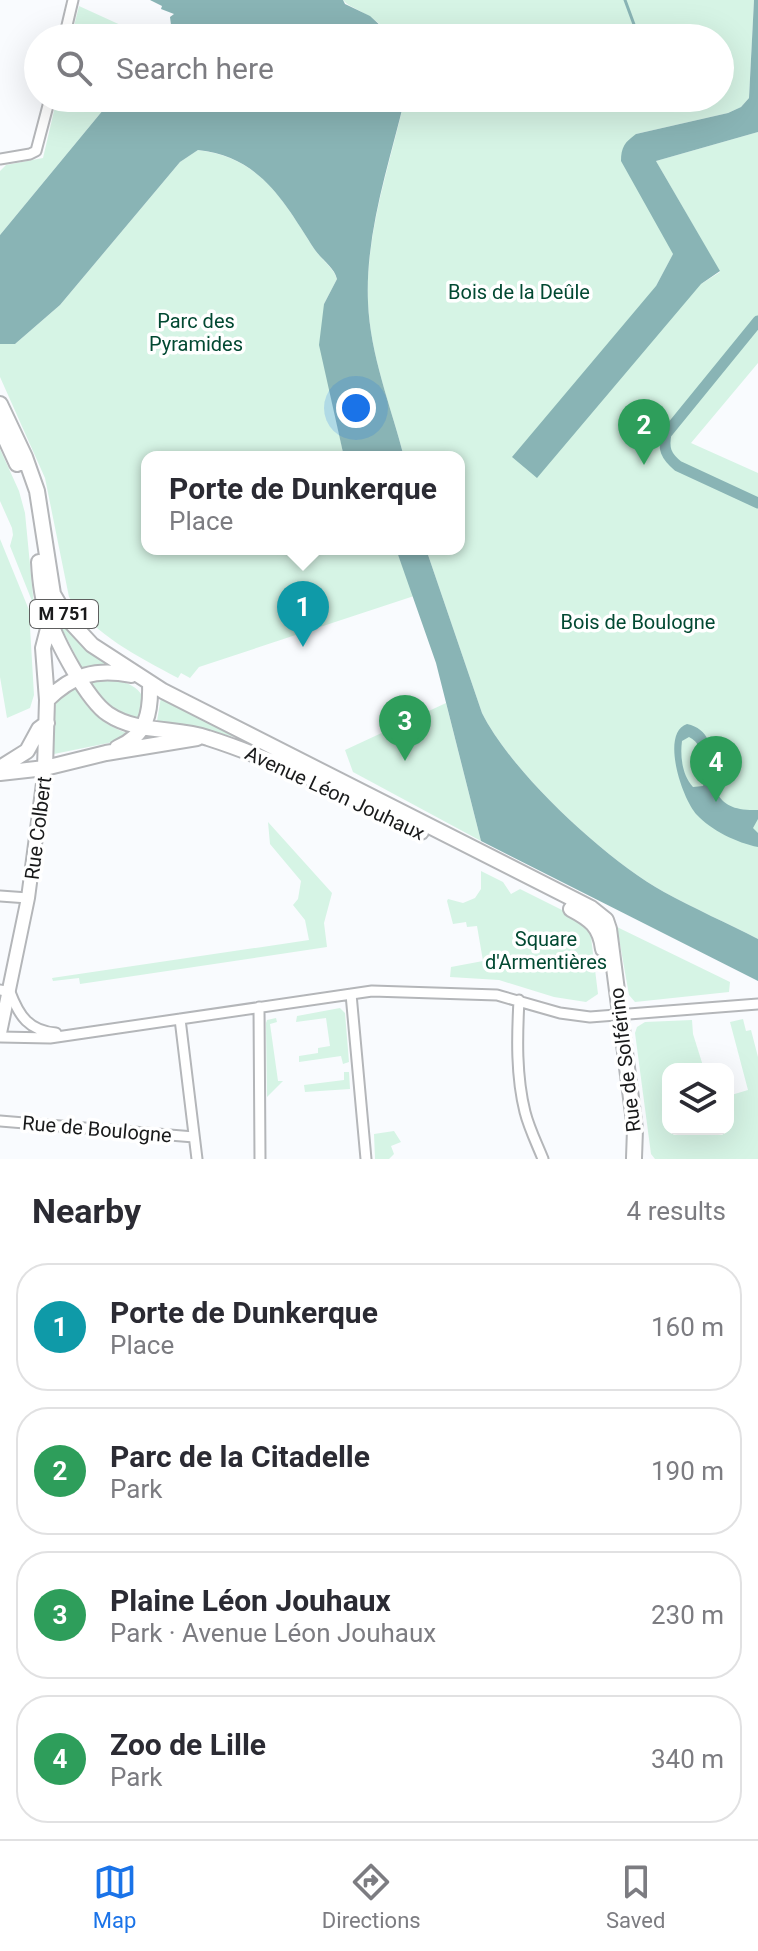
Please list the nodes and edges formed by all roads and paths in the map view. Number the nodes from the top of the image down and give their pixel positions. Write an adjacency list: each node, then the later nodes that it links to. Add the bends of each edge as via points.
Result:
1 (73, 0): 2 (street)
2 (67, 24)
3 (46, 112): 4 (street, via 36,151)
4 (0, 159)
5 (0, 404): 9 (main road, Avenue Léon Jouhaux / M 751, via 37,491 56,601 92,645)
6 (0, 427): 7 (main road, Avenue Léon Jouhaux / M 751, via 29,499)
7 (50, 621): 8 (main road, Avenue Léon Jouhaux / M 751); 10 (main road, Rue Colbert / M 751, via 43,648)
8 (78, 676): 9 (main road, Avenue Léon Jouhaux, via 105,671); 10 (main road); 12 (main road, Avenue Léon Jouhaux / M 751, via 101,708 117,720)
9 (144, 680): 12 (main road, via 151,704); 19 (main road, Avenue Léon Jouhaux)
10 (47, 700): 11 (main road, Rue Colbert)
11 (47, 722): 15 (main road, Rue Colbert); 16 (main road, via 27,751)
12 (144, 728): 13 (main road, Avenue Léon Jouhaux / M 751); 14 (main road, via 131,742)
13 (205, 737): 14 (main road); 19 (main road, Avenue Léon Jouhaux, via 320,784)
14 (106, 753): 15 (main road)
15 (45, 768): 16 (main road); 18 (street, Rue Colbert)
16 (0, 771)
17 (0, 896): 18 (street)
18 (28, 898): 20 (street, Rue Colbert)
19 (599, 920): 25 (main road, Rue de Solférino, via 609,929)
20 (5, 991): 27 (street, Rue Colbert); 28 (street, via 31,1027)
21 (351, 994): 22 (street, via 488,994); 24 (street); 33 (street)
22 (519, 1000): 25 (street, via 568,1014); 34 (street, via 521,1094)
23 (758, 1004): 25 (street)
24 (259, 1007): 26 (street); 32 (street)
25 (616, 1015): 36 (main road, Rue de Solférino)
26 (180, 1019): 28 (street); 30 (street)
27 (0, 1035): 28 (street)
28 (75, 1035)
29 (0, 1121): 30 (street, Rue de Boulogne)
30 (194, 1137): 31 (street)
31 (197, 1159)
32 (260, 1159)
33 (366, 1159)
34 (543, 1159)
35 (624, 1159): 36 (street)
36 (635, 1159)

